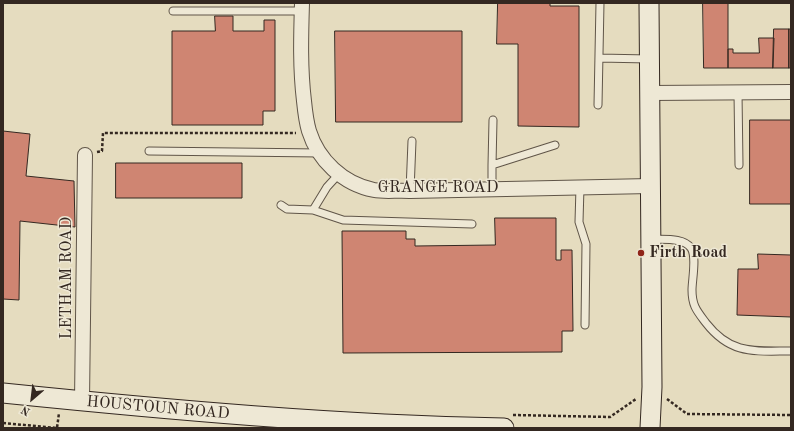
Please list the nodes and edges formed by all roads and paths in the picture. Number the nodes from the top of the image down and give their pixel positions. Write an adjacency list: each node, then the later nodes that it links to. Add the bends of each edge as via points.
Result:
1 (600, 3): 5 (lane)
2 (649, 3): 6 (street)
3 (302, 7): 4 (lane); 12 (street, GRANGE ROAD, via 301,79)
4 (173, 11)
5 (599, 58): 6 (lane); 10 (lane)
6 (649, 59): 9 (street)
7 (738, 92): 8 (street); 9 (street); 19 (lane)
8 (791, 92)
9 (650, 93): 21 (street)
10 (598, 105)
11 (493, 120): 18 (lane)
12 (308, 130): 16 (street, GRANGE ROAD); 17 (path, via 296,133 103,133 102,151)
13 (412, 141): 24 (lane)
14 (555, 146): 18 (lane)
15 (149, 151): 16 (lane)
16 (320, 154): 20 (street, GRANGE ROAD)
17 (85, 155): 34 (street, LETHAM ROAD)
18 (492, 165): 23 (lane)
19 (738, 165)
20 (338, 174): 24 (street, GRANGE ROAD, via 374,190); 26 (lane)
21 (650, 186): 22 (street, GRANGE ROAD); 28 (street)
22 (580, 187): 23 (street, GRANGE ROAD); 29 (lane, via 579,222 586,244)
23 (492, 188): 24 (street, GRANGE ROAD)
24 (410, 191)
25 (281, 205): 26 (lane, via 287,209)
26 (313, 210): 27 (lane, via 343,220)
27 (472, 224)
28 (651, 239): 30 (lane, via 674,240 686,243 692,249 692,292 695,309 713,332 727,344 751,351); 31 (street)
29 (585, 325)
30 (791, 351)
31 (652, 387): 35 (path, via 687,414); 36 (path, via 610,417); 38 (street)
32 (3, 392): 33 (street, HOUSTOUN ROAD)
33 (60, 399): 34 (street, HOUSTOUN ROAD); 37 (path, via 57,428)
34 (82, 401): 36 (street, HOUSTOUN ROAD, via 211,413 402,425)
35 (791, 415)
36 (506, 421)
37 (3, 422)
38 (650, 428)

